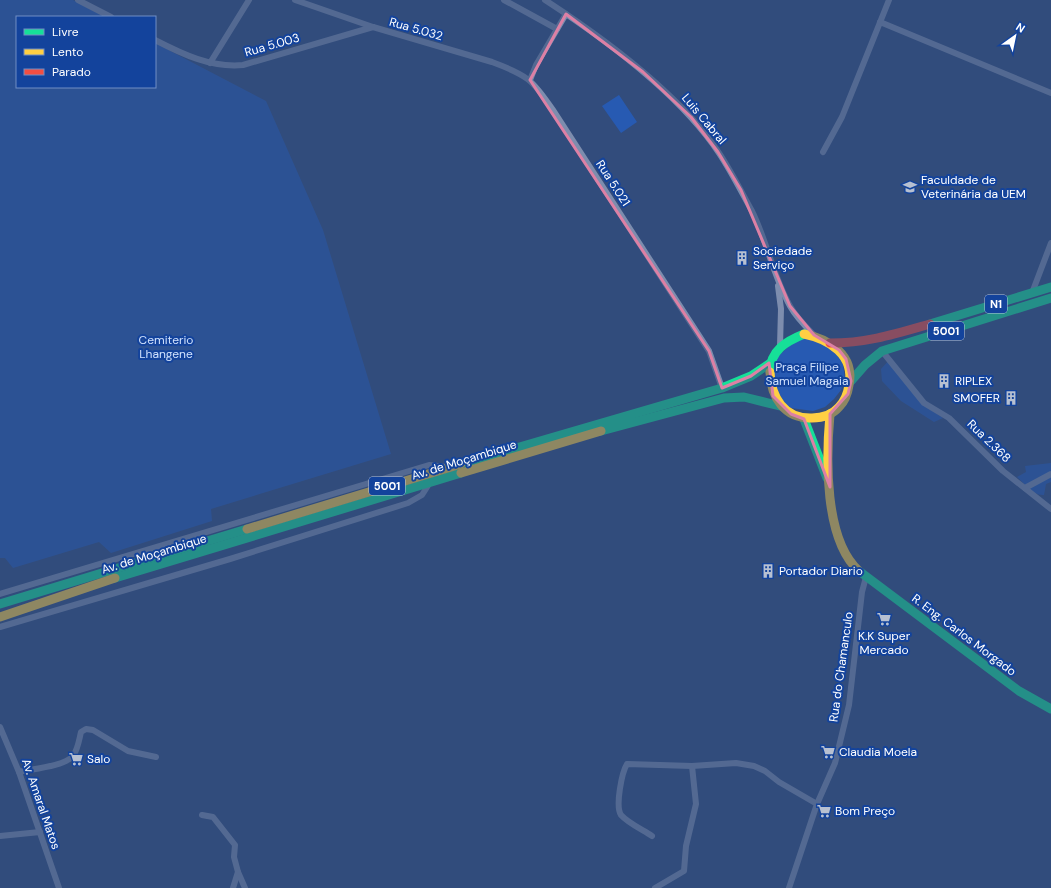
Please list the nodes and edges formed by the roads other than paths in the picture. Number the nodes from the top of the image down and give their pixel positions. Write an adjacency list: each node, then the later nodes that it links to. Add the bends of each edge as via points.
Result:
1 (78, 0): 8 (street)
2 (249, 0): 13 (street)
3 (295, 0): 10 (street, Rua 5.032)
4 (504, 0): 11 (street)
5 (545, 0): 7 (street)
6 (889, 0): 9 (street)
7 (566, 14): 11 (street); 18 (street, Luis Cabral, via 643,72 691,117 718,152 741,190 755,218)
8 (109, 16)
9 (880, 22): 15 (street); 16 (street, via 842,117)
10 (373, 27): 13 (street, Rua 5.003, via 243,65); 14 (street, Rua 5.032, via 492,62)
11 (557, 29): 14 (street)
12 (156, 40): 13 (street, Rua 5.003)
13 (210, 63)
14 (530, 80): 29 (street, Rua 5.021, via 553,110 709,351)
15 (1051, 93)
16 (823, 152)
17 (1051, 243): 20 (street)
18 (776, 277): 23 (street, Luis Cabral, via 799,320); 25 (street, Luis Cabral, via 781,309)
19 (1051, 287): 20 (main road, N1)
20 (1032, 293): 22 (main road, N1)
21 (1051, 298): 26 (main road, 5001)
22 (941, 320): 24 (main road, 5001, via 870,341)
23 (814, 335): 24 (main road); 25 (main road, via 795,336)
24 (830, 344): 28 (main road, via 846,359)
25 (780, 346): 27 (main road, Av. de Moçambique / 5001)
26 (882, 351): 28 (main road, 5001); 37 (street, Rua 2.368, via 924,403 949,418 1003,471)
27 (772, 362): 29 (main road, Av. de Moçambique / 5001, via 751,376); 30 (main road, Av. de Moçambique / 5001, via 770,385 773,396)
28 (851, 381): 31 (main road, 5001, via 848,394 840,406)
29 (722, 388): 33 (main road, Av. de Moçambique / 5001)
30 (780, 406): 32 (main road); 35 (main road, Av. de Moçambique / 5001, via 744,397 724,398 576,438)
31 (830, 414): 32 (main road, via 817,419); 36 (main road)
32 (804, 419): 36 (main road)
33 (450, 468): 40 (street, via 439,465 423,467); 41 (main road, Av. de Moçambique / 5001)
34 (1051, 474): 37 (street)
35 (429, 484): 42 (main road, Av. de Moçambique / 5001, via 115,578); 43 (street, via 422,495 408,503)
36 (830, 487): 39 (main road, R. Eng. Carlos Morgado, via 838,539 854,567)
37 (1025, 488): 38 (street, Rua 2.368)
38 (1051, 509)
39 (866, 577): 44 (main road, R. Eng. Carlos Morgado, via 1019,691); 50 (street, Rua do Chamanculo, via 848,705 835,763)
40 (0, 594)
41 (0, 604)
42 (0, 617)
43 (0, 627)
44 (1051, 709)
45 (0, 727): 46 (street, Av. Amaral Matos)
46 (2, 736): 49 (street, Av. Amaral Matos)
47 (156, 757): 49 (street, via 128,751 93,730 86,729 80,732 72,757 58,764)
48 (692, 766): 50 (street, via 736,763 754,766); 54 (street, via 630,762 626,766 618,806 621,814); 59 (street, via 696,804 686,846 684,871)
49 (20, 772): 52 (street, Av. Amaral Matos)
50 (817, 804): 60 (street, Rua do Chamanculo)
51 (202, 814): 55 (street, via 213,817 235,845 234,857)
52 (40, 832): 53 (street); 56 (street, Av. Amaral Matos)
53 (0, 836)
54 (652, 836)
55 (238, 872): 57 (street); 58 (street)
56 (59, 888)
57 (233, 888)
58 (245, 888)
59 (654, 888)
60 (789, 888)

